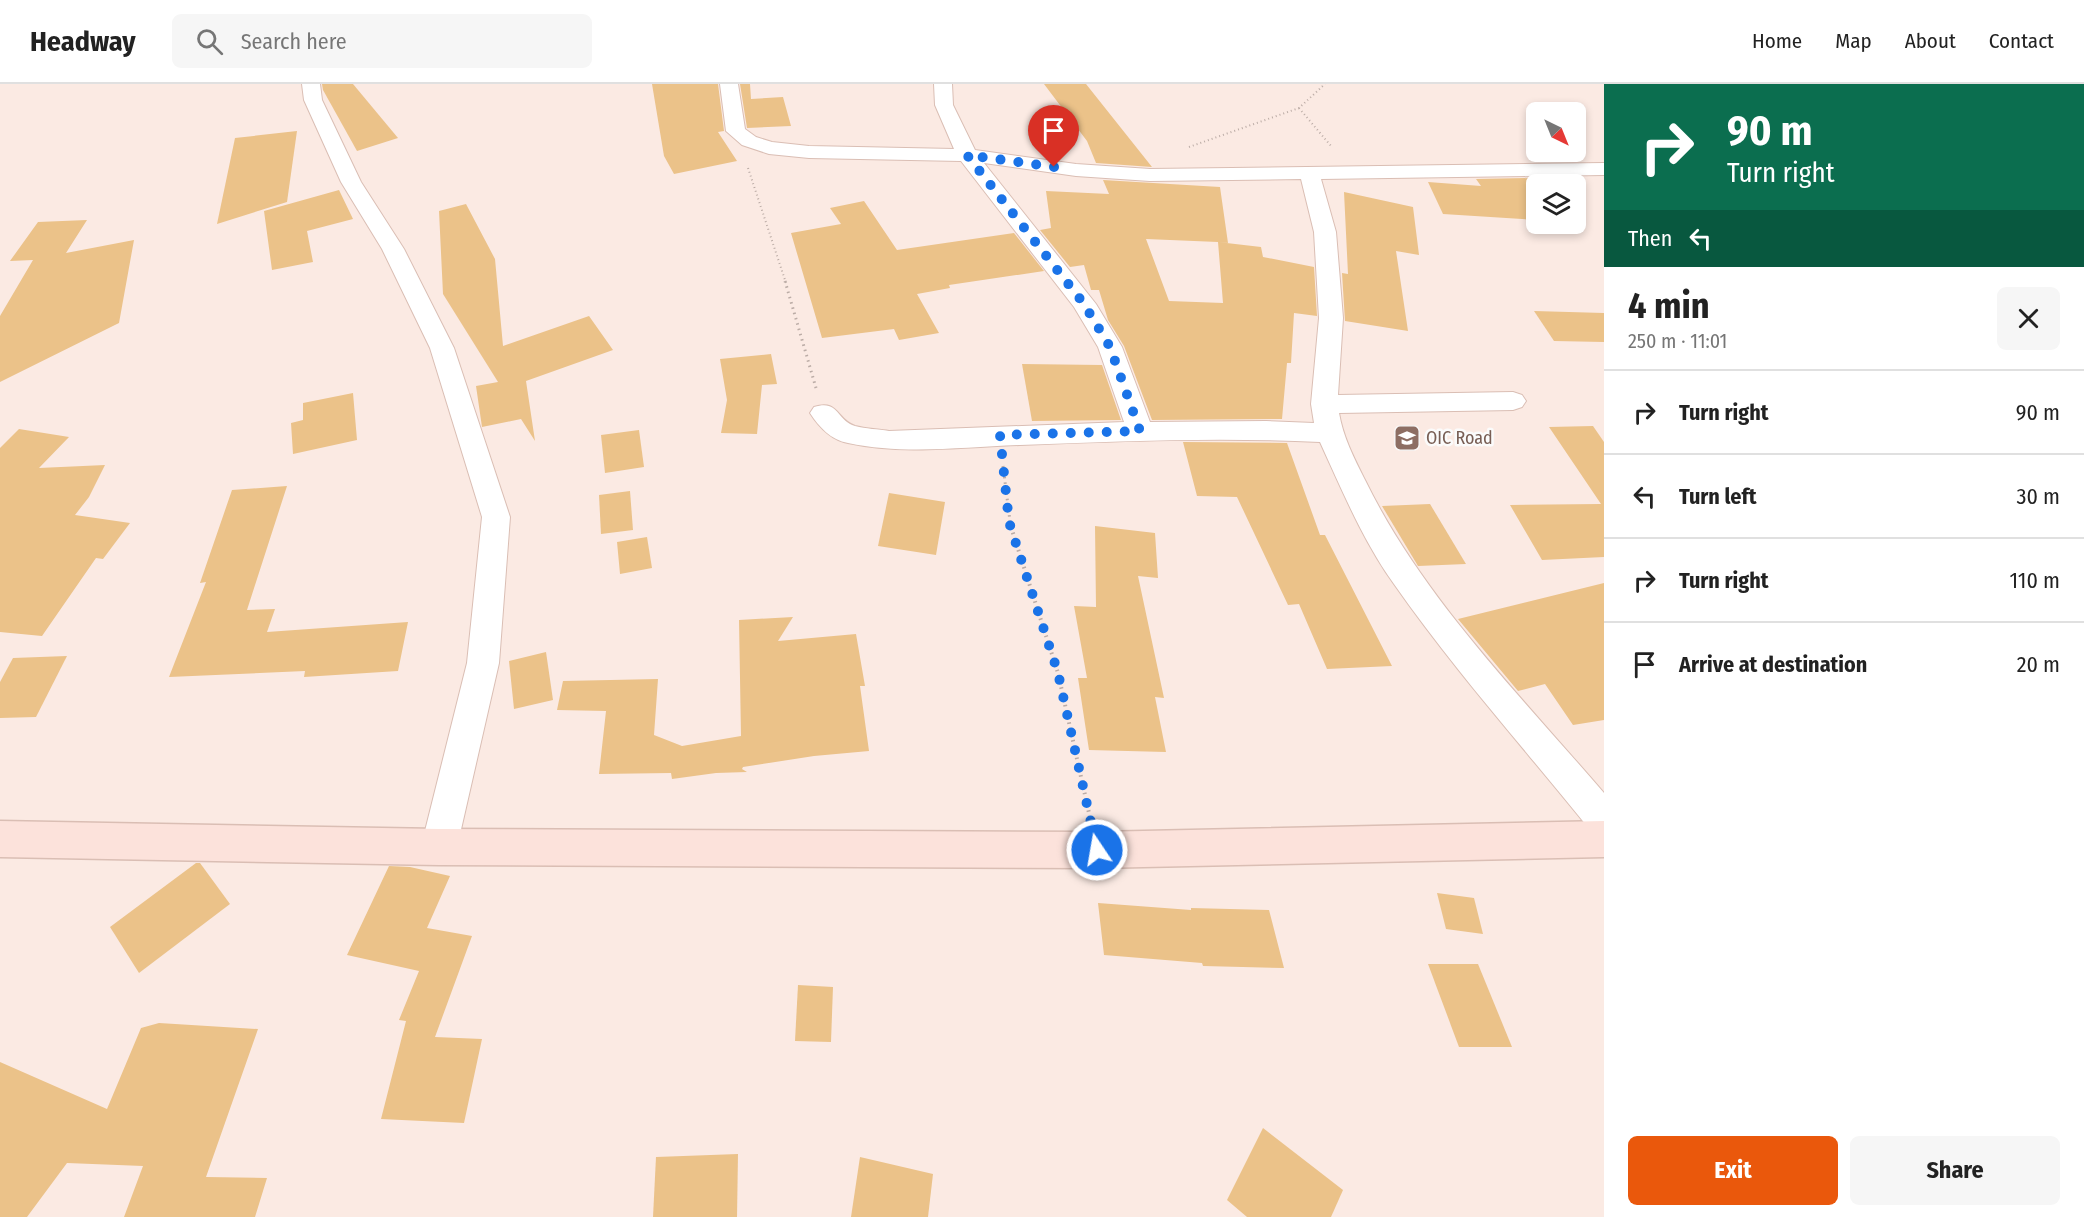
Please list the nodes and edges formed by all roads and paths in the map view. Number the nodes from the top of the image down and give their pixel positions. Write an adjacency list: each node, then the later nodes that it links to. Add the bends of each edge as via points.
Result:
1 (311, 84): 19 (street, via 313,100 351,183 393,249 442,348 496,517 483,663)
2 (729, 84): 5 (street)
3 (942, 84): 6 (street, via 944,105)
4 (1299, 108): 9 (path)
5 (736, 130): 6 (street, via 749,141 779,149); 12 (path, via 782,269)
6 (967, 155): 8 (street, via 1076,170 1150,175); 13 (street, via 1084,304 1110,347)
7 (1604, 169): 9 (street)
8 (1310, 174): 9 (street); 11 (street, via 1324,232 1331,318)
9 (1353, 174)
10 (1512, 401): 11 (street)
11 (1324, 404): 14 (street)
12 (823, 413): 15 (street, via 847,434 890,440)
13 (1140, 431): 14 (street); 15 (street)
14 (1329, 433): 16 (street, via 1363,505 1403,574)
15 (1000, 435): 20 (path, via 1009,522 1058,673)
16 (1604, 819)
17 (0, 839): 19 (main road)
18 (1604, 839): 20 (main road)
19 (439, 847): 20 (main road)
20 (1097, 850)

